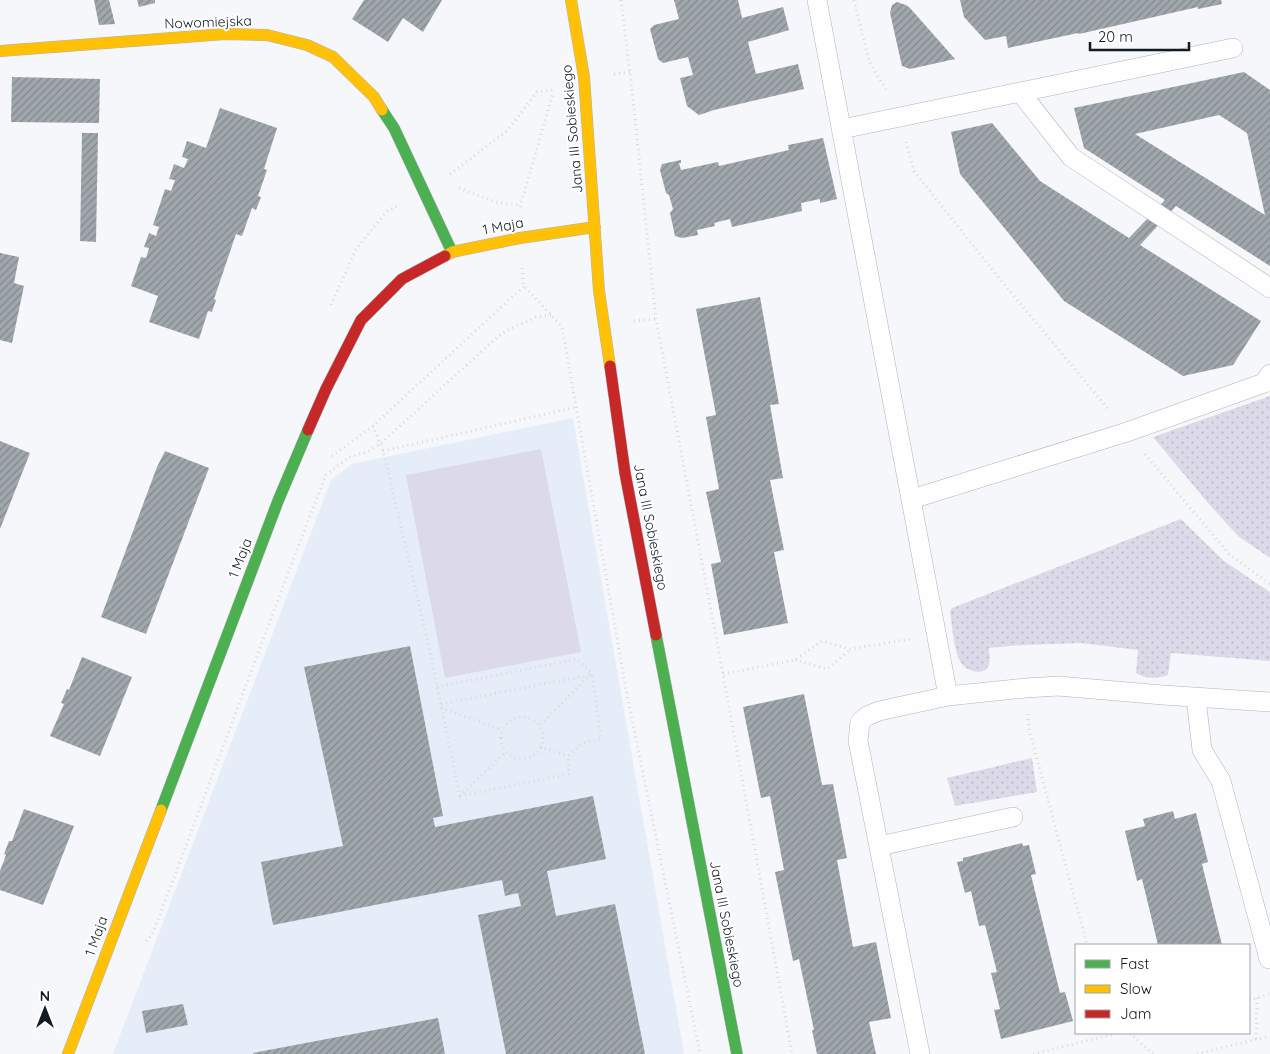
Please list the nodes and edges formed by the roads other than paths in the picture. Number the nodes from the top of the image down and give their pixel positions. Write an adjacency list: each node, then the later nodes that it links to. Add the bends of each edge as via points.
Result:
1 (571, 0): 7 (street, Jana III Sobieskiego, via 584,77)
2 (818, 0): 6 (lane)
3 (1234, 48): 5 (lane)
4 (0, 51): 8 (street, Nowomiejska, via 225,34 267,35 333,57 374,97 394,128)
5 (1020, 92): 6 (lane); 9 (lane, via 1071,157)
6 (842, 130): 11 (lane)
7 (595, 227): 8 (street, 1 Maja); 19 (street, Jana III Sobieskiego, via 599,291 625,473)
8 (452, 252): 18 (street, 1 Maja, via 402,279 361,320 326,389 278,501)
9 (1270, 288)
10 (1270, 374): 11 (lane, via 1264,383 1127,432)
11 (912, 499): 12 (lane)
12 (948, 696): 13 (lane, via 1058,686); 16 (lane, via 896,706 866,716 860,722 858,741)
13 (1196, 698): 14 (lane); 17 (lane, via 1202,750 1221,781)
14 (1270, 702)
15 (1013, 817): 16 (lane)
16 (879, 846): 20 (lane)
17 (1269, 959)
18 (68, 1054)
19 (737, 1054)
20 (920, 1054)

